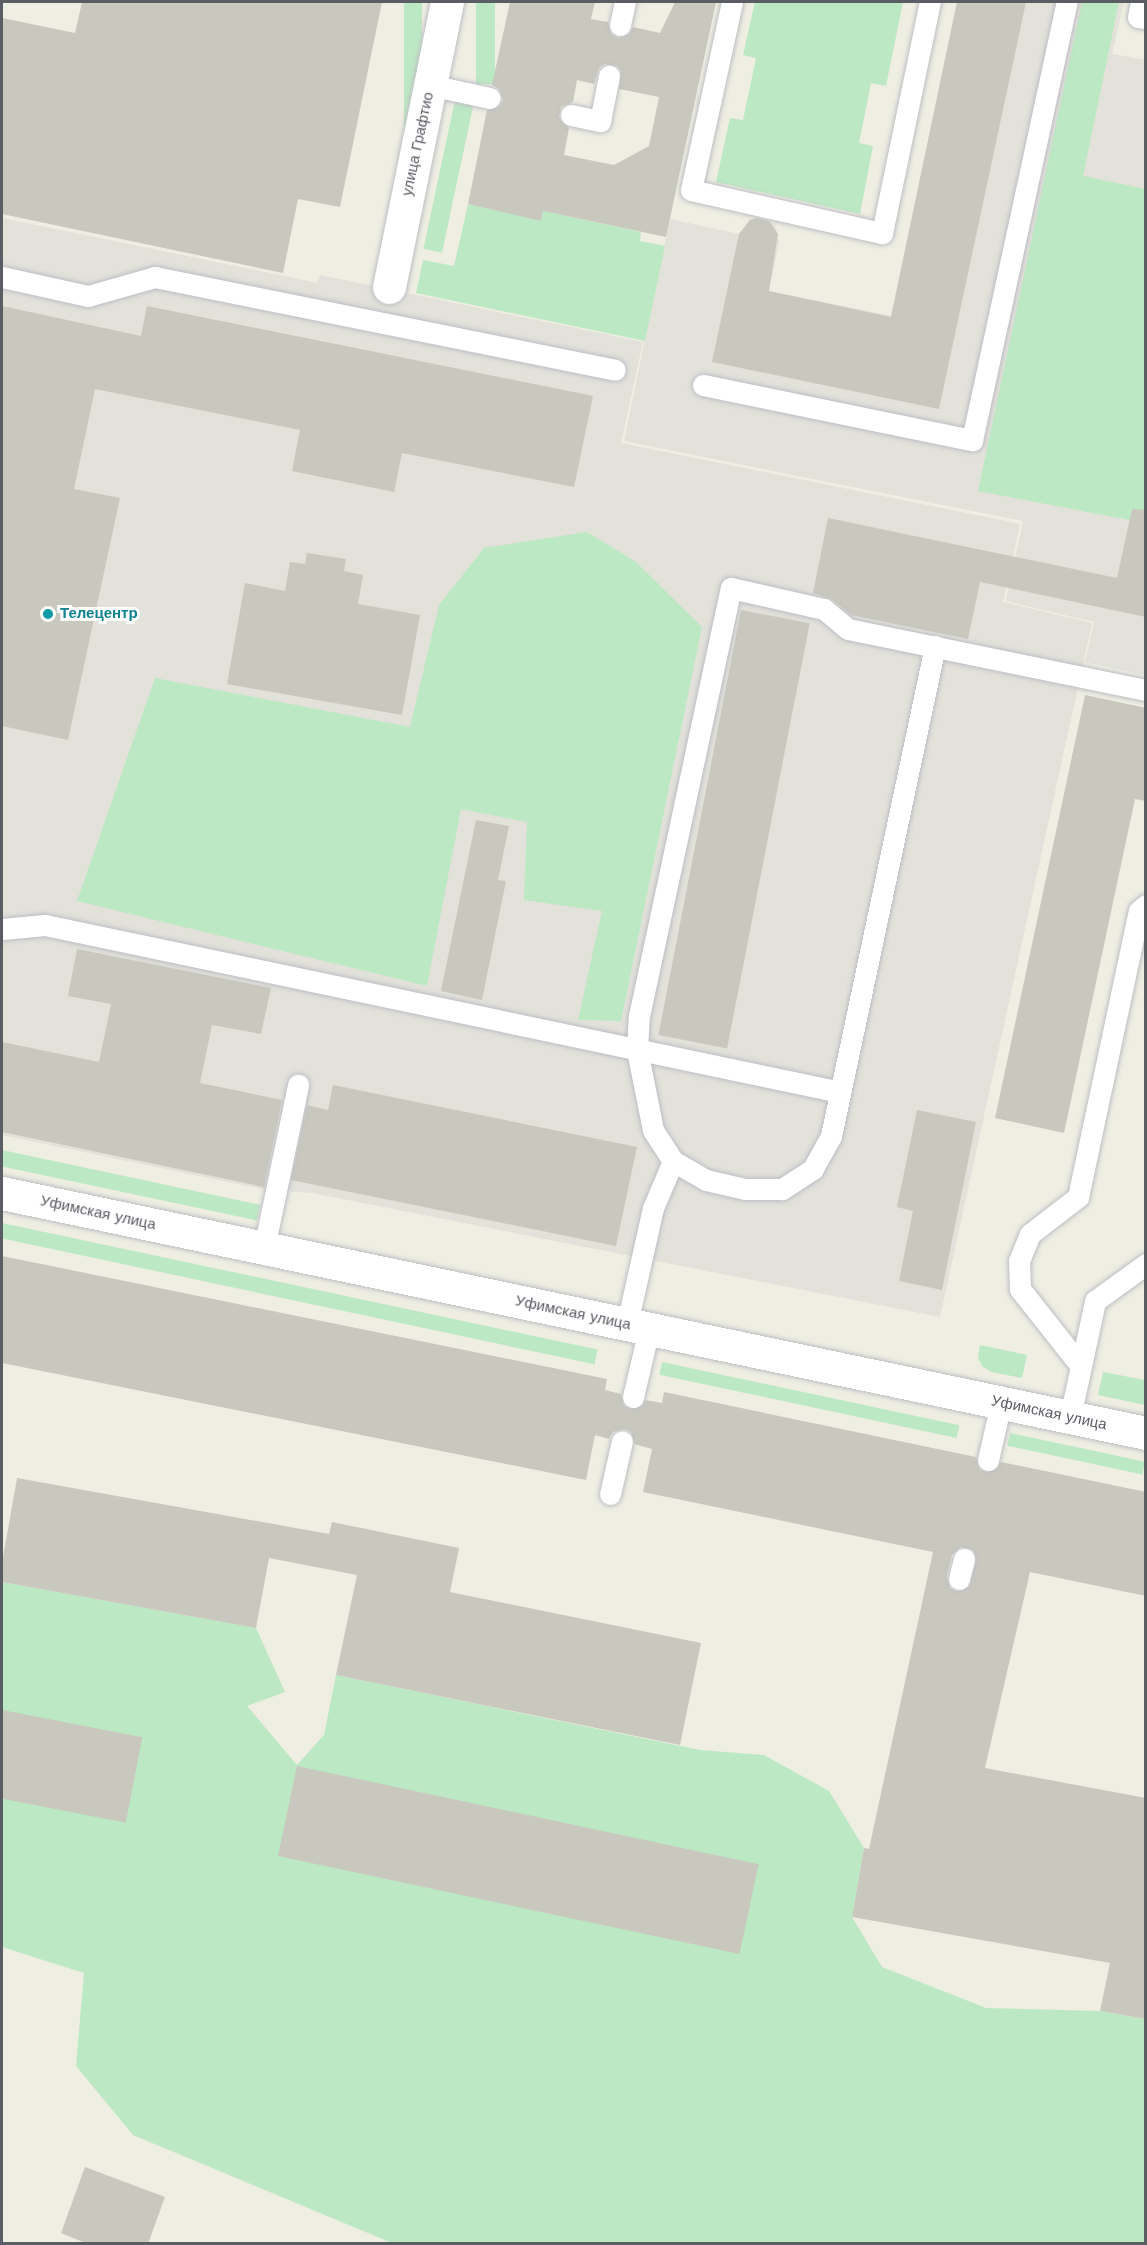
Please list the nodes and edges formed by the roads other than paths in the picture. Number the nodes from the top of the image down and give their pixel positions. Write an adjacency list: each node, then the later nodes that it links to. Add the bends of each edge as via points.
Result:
1 (447, 2): 10 (street, улица Графтио)
2 (625, 2): 8 (lane)
3 (732, 2): 4 (lane, via 691,190 882,233)
4 (930, 2)
5 (1067, 2): 16 (lane, via 972,440)
6 (1141, 2): 7 (lane, via 1138,17)
7 (1146, 18)
8 (620, 25)
9 (609, 76): 12 (lane, via 600,121)
10 (430, 85): 11 (lane); 14 (street, улица Графтио)
11 (490, 98)
12 (571, 115)
13 (2, 277): 15 (lane, via 88,296 155,277)
14 (389, 287)
15 (615, 370)
16 (703, 385)
17 (935, 646): 18 (lane); 21 (lane, via 848,629 824,609 731,588 639,1016); 23 (lane)
18 (1146, 690)
19 (1146, 905): 29 (lane, via 1139,911 1078,1197 1030,1234 1019,1261 1020,1289)
20 (2, 928): 21 (lane, via 45,925)
21 (637, 1050): 23 (lane); 24 (lane, via 653,1130)
22 (298, 1085): 26 (lane)
23 (840, 1092): 24 (lane, via 831,1136 813,1168 782,1189 745,1189 706,1180)
24 (673, 1161): 28 (lane, via 653,1208)
25 (2, 1193): 26 (street, Уфимская улица)
26 (264, 1248): 28 (street, Уфимская улица)
27 (1146, 1264): 29 (lane, via 1095,1300)
28 (638, 1327): 30 (lane); 31 (street, Уфимская улица)
29 (1080, 1365): 32 (lane)
30 (633, 1397)
31 (1001, 1403): 32 (street, Уфимская улица); 35 (lane)
32 (1070, 1417): 33 (street, Уфимская улица)
33 (1146, 1433)
34 (622, 1441): 36 (lane)
35 (988, 1460)
36 (610, 1494)
37 (964, 1559): 38 (lane)
38 (959, 1579)

